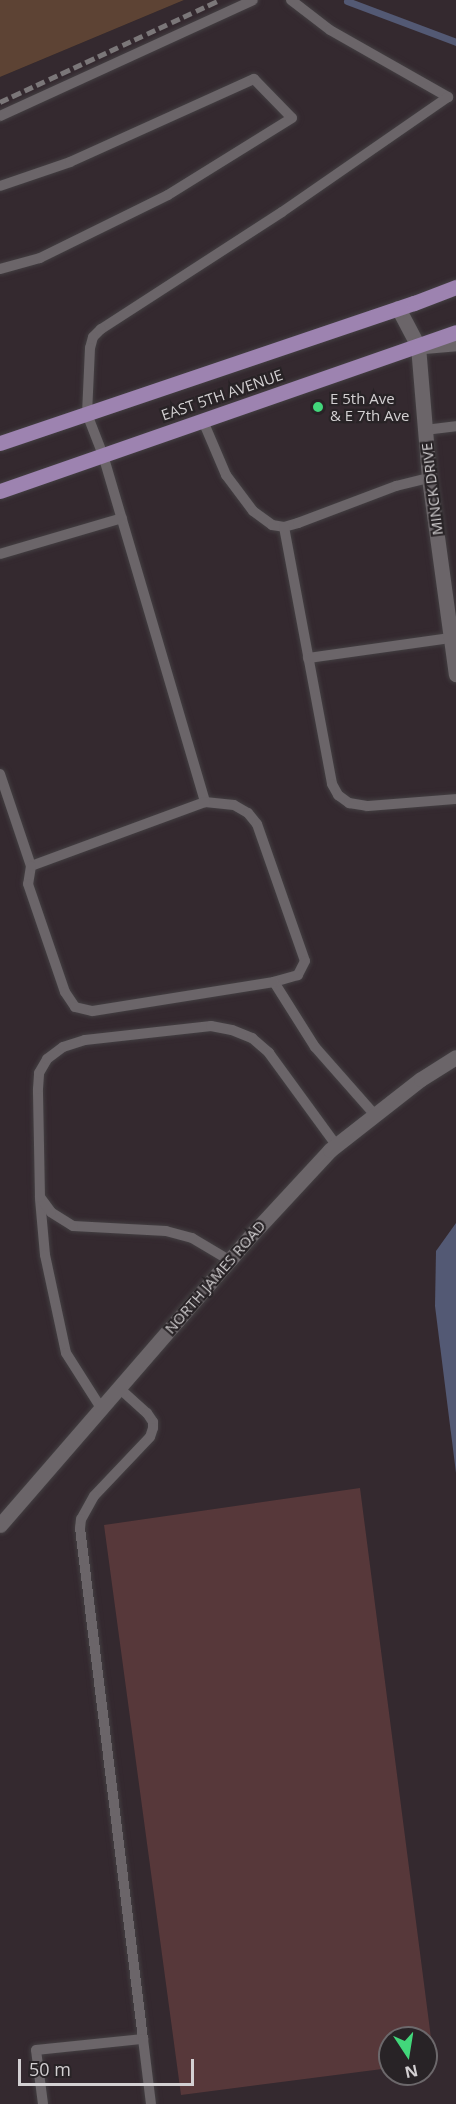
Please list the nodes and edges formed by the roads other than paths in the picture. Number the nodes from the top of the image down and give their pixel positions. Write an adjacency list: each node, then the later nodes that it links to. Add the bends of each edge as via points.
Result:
1 (253, 0): 3 (lane)
2 (291, 0): 11 (lane, via 330,30 448,98 101,329 90,348)
3 (0, 116)
4 (0, 186): 5 (lane, via 70,162 254,79 292,118 168,195 40,258)
5 (0, 269)
6 (456, 286): 7 (main road, EAST 5TH AVENUE)
7 (398, 308): 10 (street, MINCK DRIVE); 11 (main road, EAST 5TH AVENUE)
8 (456, 333): 10 (main road, EAST 5TH AVENUE)
9 (456, 343): 10 (street)
10 (418, 346): 12 (main road, EAST 5TH AVENUE); 14 (street, MINCK DRIVE)
11 (87, 414): 15 (main road, EAST 5TH AVENUE); 16 (lane)
12 (203, 421): 16 (main road, EAST 5TH AVENUE); 20 (lane, via 226,475 253,511 272,525)
13 (456, 426): 14 (lane)
14 (425, 430): 17 (street, MINCK DRIVE)
15 (0, 443)
16 (103, 455): 18 (main road, EAST 5TH AVENUE); 19 (lane)
17 (429, 478): 20 (lane); 22 (street, MINCK DRIVE)
18 (0, 491)
19 (122, 518): 21 (lane); 27 (lane)
20 (284, 526): 23 (lane)
21 (0, 554)
22 (451, 638): 23 (lane); 24 (street, MINCK DRIVE)
23 (308, 658): 26 (lane, via 332,784 338,795 349,803 367,806)
24 (456, 674)
25 (0, 774): 28 (lane)
26 (456, 799)
27 (205, 802): 28 (lane); 29 (lane, via 234,806 248,813 256,824 305,960 298,975)
28 (31, 866): 29 (lane, via 28,884 32,900 64,992 75,1007 93,1011)
29 (274, 982): 31 (lane, via 315,1047)
30 (456, 1057): 31 (street, NORTH JAMES ROAD)
31 (375, 1115): 32 (street, NORTH JAMES ROAD)
32 (336, 1145): 33 (lane, via 269,1053 252,1038 211,1026 85,1040 63,1047 47,1059 39,1073); 34 (street, NORTH JAMES ROAD)
33 (40, 1197): 34 (lane, via 51,1212 73,1226 166,1231 192,1238); 36 (lane, via 45,1255 66,1353)
34 (229, 1260): 35 (street, NORTH JAMES ROAD)
35 (119, 1388): 36 (street, NORTH JAMES ROAD); 38 (lane, via 147,1413 153,1428 150,1437 94,1496 80,1528)
36 (101, 1408): 37 (street, NORTH JAMES ROAD)
37 (0, 1525)
38 (142, 2039): 39 (lane, via 36,2050); 40 (lane)
39 (43, 2104)
40 (151, 2104)

